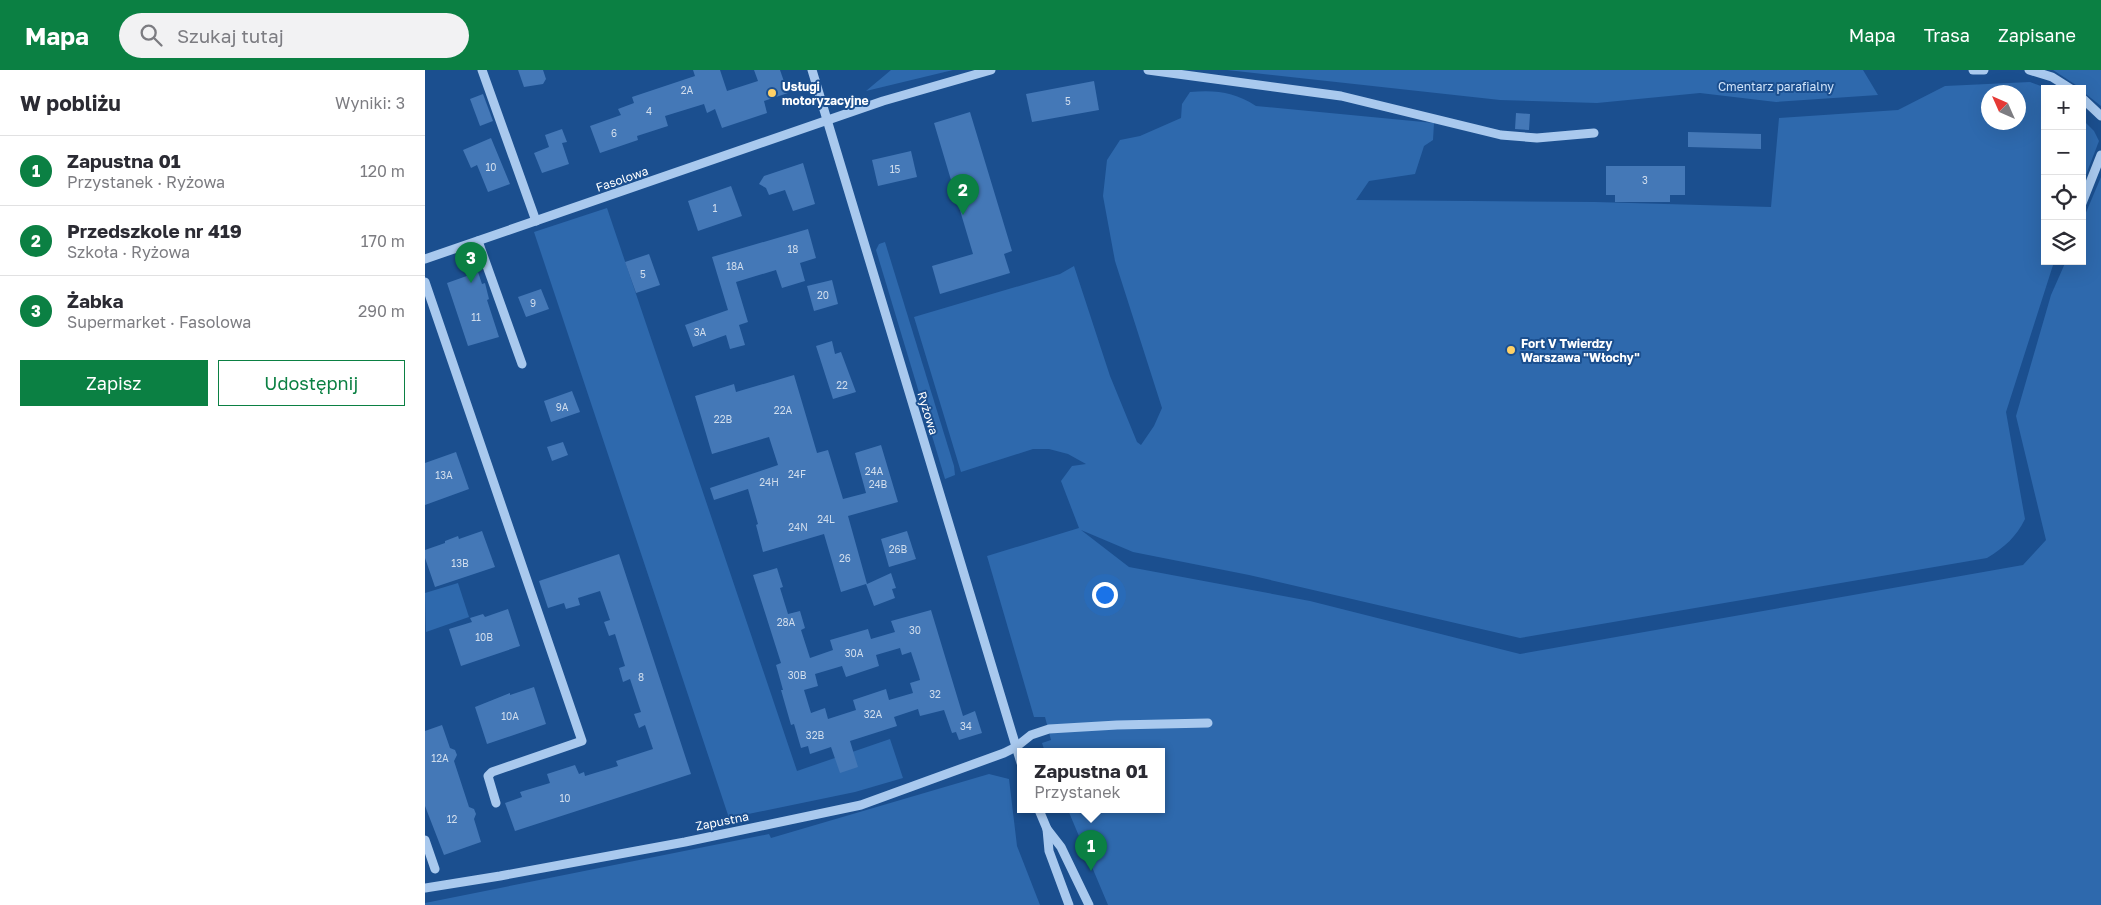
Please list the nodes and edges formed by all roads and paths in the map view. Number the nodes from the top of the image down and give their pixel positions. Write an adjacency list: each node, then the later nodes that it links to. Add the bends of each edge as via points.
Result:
1 (482, 70): 15 (street)
2 (812, 70): 11 (street, Ryżowa)
3 (991, 70): 11 (street, Fasolowa, via 883,101)
4 (1148, 70): 12 (street, via 1341,96 1501,135 1537,138)
5 (1973, 70): 6 (street)
6 (1984, 70)
7 (2029, 70): 8 (street, via 2053,77)
8 (2065, 85)
9 (2086, 102): 10 (street)
10 (2101, 116)
11 (828, 121): 15 (street, Fasolowa); 21 (street, Ryżowa)
12 (1594, 133)
13 (2101, 155): 14 (street)
14 (2086, 193)
15 (536, 221): 16 (street, Fasolowa)
16 (478, 241): 17 (street, Fasolowa); 19 (street)
17 (425, 259)
18 (425, 282): 23 (street, via 582,741 492,772 488,776)
19 (522, 364)
20 (1208, 723): 21 (street, Zapustna, via 1049,729 1031,735)
21 (1016, 747): 22 (street, Ryżowa); 28 (street, Zapustna, via 861,804 667,845)
22 (1017, 750)
23 (496, 804)
24 (1040, 813): 25 (street)
25 (1047, 829): 29 (street, via 1049,851); 30 (street, via 1061,847)
26 (425, 840): 27 (street)
27 (435, 869)
28 (425, 888)
29 (1069, 905)
30 (1089, 905)

